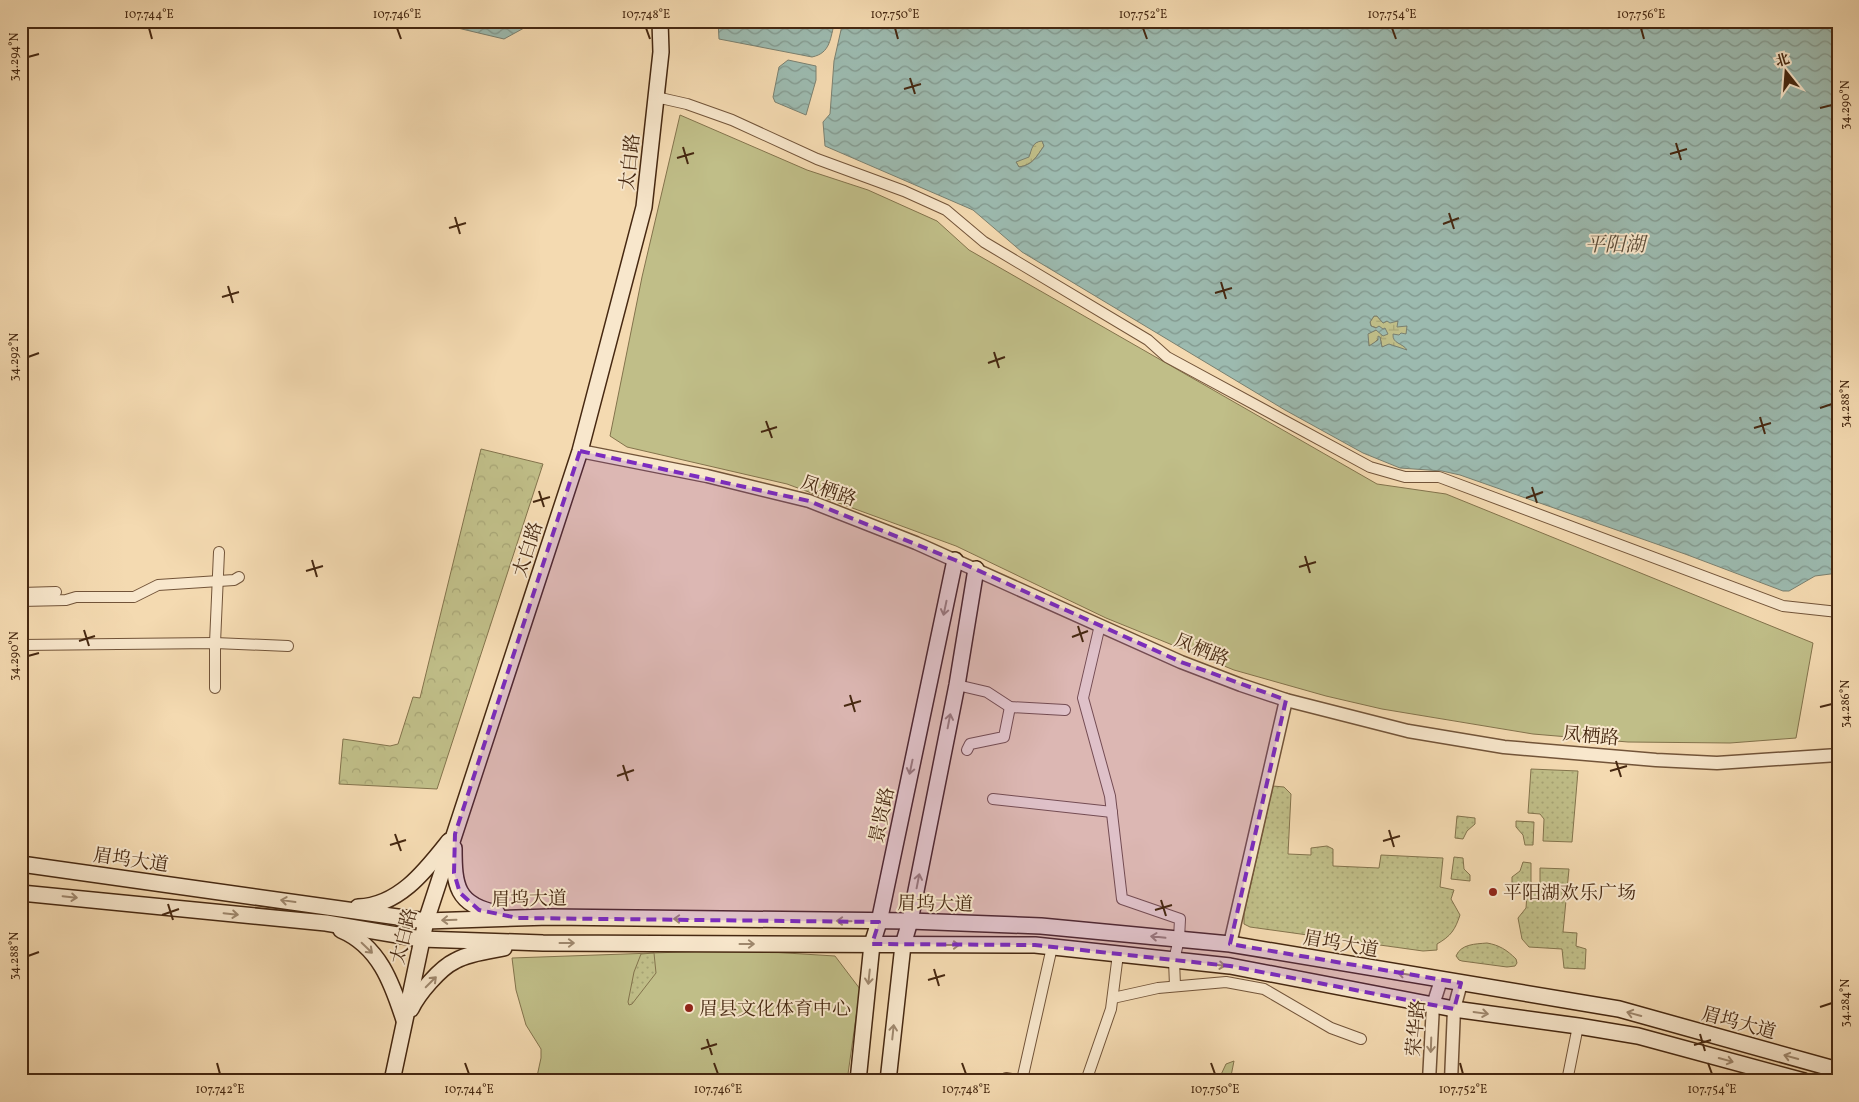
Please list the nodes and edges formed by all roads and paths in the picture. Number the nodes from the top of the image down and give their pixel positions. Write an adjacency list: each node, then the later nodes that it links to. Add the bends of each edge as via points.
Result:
1 (660, 21): 2 (main road, 太白路, via 662,52)
2 (656, 97): 3 (main road, 太白路, via 644,207); 12 (street, via 732,120 817,159 946,210 984,242 1148,340 1167,356 1370,468 1405,477 1439,477 1783,606)
3 (580, 451): 5 (street, 凤栖路, via 707,476 809,501); 26 (main road, 太白路)
4 (219, 552): 8 (street)
5 (955, 560): 6 (street, 凤栖路); 33 (main road, 景贤路, one-way to 33)
6 (976, 569): 13 (street, 凤栖路); 17 (main road)
7 (239, 577): 8 (street)
8 (218, 580): 11 (street, via 158,585 134,597); 14 (street)
9 (56, 592): 10 (street)
10 (21, 593)
11 (21, 601)
12 (1838, 612)
13 (1100, 625): 19 (street, 凤栖路, via 1181,662); 25 (street, via 1083,698)
14 (215, 643): 15 (street); 16 (street); 18 (street)
15 (21, 646)
16 (288, 646)
17 (957, 685): 20 (street, via 986,692); 32 (main road, one-way to 17)
18 (215, 688)
19 (1286, 700): 23 (street, 凤栖路, via 1408,731 1504,747 1717,763); 39 (street)
20 (1010, 707): 21 (street); 22 (street, via 1004,737 970,744)
21 (1065, 710)
22 (967, 750)
23 (1838, 755)
24 (993, 799): 25 (street)
25 (1112, 812): 36 (street, via 1122,899 1180,919)
26 (455, 834): 29 (main road, via 421,875 396,896 366,907); 30 (main road, via 454,873 460,893 479,910); 31 (main road, 太白路)
27 (21, 864): 29 (main road, 眉坞大道, one-way to 27)
28 (21, 892): 34 (main road, one-way to 34)
29 (332, 908): 31 (main road, 眉坞大道)
30 (518, 918): 31 (main road, 眉坞大道, one-way to 31); 33 (main road, 眉坞大道, one-way to 30)
31 (426, 921): 35 (main road, 太白路)
32 (910, 921): 33 (main road, 眉坞大道); 36 (main road, 眉坞大道, one-way to 32, via 1041,926); 40 (main road)
33 (879, 922): 38 (main road, 景贤路)
34 (326, 923): 35 (main road); 50 (main road, one-way to 50, via 353,935 371,950 395,990)
35 (422, 939): 37 (main road); 50 (main road, 太白路)
36 (1179, 939): 39 (main road, 眉坞大道); 43 (street)
37 (530, 942): 38 (main road, one-way to 38); 50 (main road, one-way to 37, via 416,997 454,961)
38 (872, 944): 40 (main road); 56 (main road, 景贤路, one-way to 56)
39 (1230, 944): 44 (main road, 眉坞大道, one-way to 39)
40 (903, 945): 41 (main road, one-way to 41); 57 (main road, one-way to 40)
41 (1052, 947): 42 (main road); 54 (street)
42 (1118, 954): 43 (main road); 47 (street)
43 (1174, 960): 46 (street); 48 (main road, one-way to 48, via 1230,966)
44 (1441, 980): 45 (main road, 眉坞大道); 48 (street, 荣华路)
45 (1461, 983): 49 (street, 荣华路); 53 (main road, 眉坞大道, one-way to 45, via 1618,1009)
46 (1175, 986): 47 (street); 52 (street, via 1226,982 1264,989 1331,1028)
47 (1113, 998): 59 (street)
48 (1433, 1005): 49 (main road); 60 (street, 荣华路, one-way to 60)
49 (1454, 1009): 51 (main road, one-way to 51); 61 (street, 荣华路)
50 (404, 1022): 55 (main road, 太白路)
51 (1578, 1026): 62 (street); 63 (main road, one-way to 63, via 1638,1036)
52 (1361, 1039)
53 (1838, 1070)
54 (1023, 1080): 58 (street, via 1006,1078)
55 (392, 1081)
56 (858, 1081)
57 (888, 1081)
58 (1006, 1081)
59 (1086, 1081)
60 (1429, 1081)
61 (1451, 1081)
62 (1567, 1081)
63 (1804, 1081)

